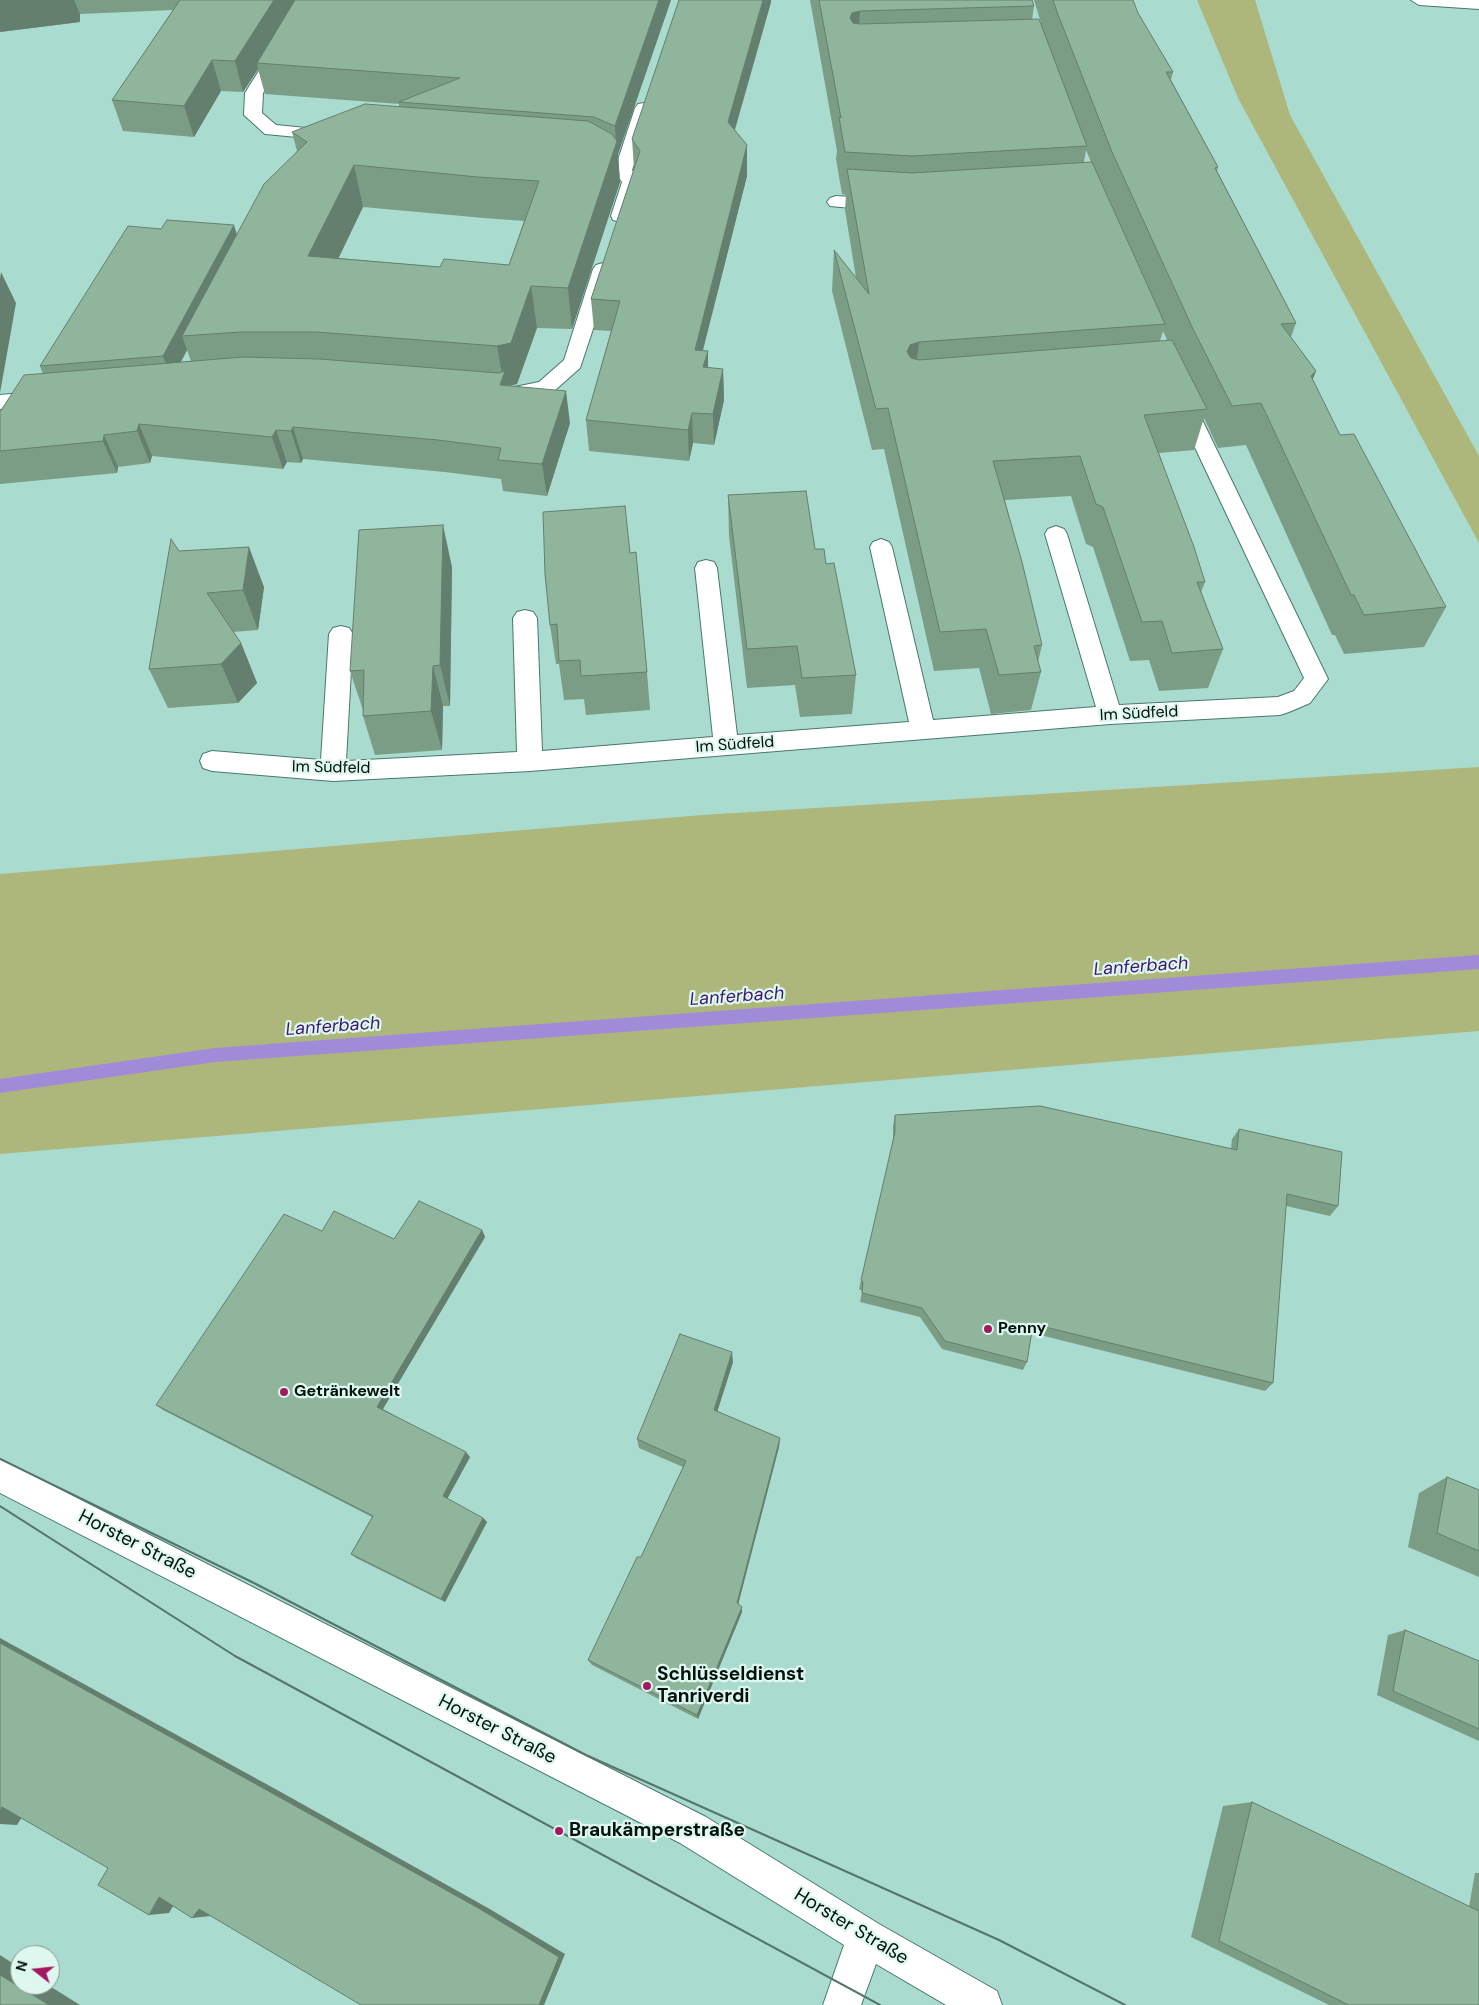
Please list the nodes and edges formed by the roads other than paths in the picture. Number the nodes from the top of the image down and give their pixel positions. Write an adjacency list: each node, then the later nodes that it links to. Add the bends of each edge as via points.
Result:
1 (311, 0): 5 (street, via 254,93 253,115 272,130 309,141)
2 (1419, 0): 3 (street)
3 (1479, 4)
4 (649, 94): 7 (street)
5 (352, 136)
6 (567, 153): 7 (street, via 596,155)
7 (623, 170): 10 (street, via 631,182)
8 (836, 202): 9 (street)
9 (899, 206)
10 (614, 236)
11 (608, 254): 13 (street, via 573,364 546,387 504,396)
12 (1173, 381): 21 (street, Im Südfeld, via 1316,679 1302,698 1280,706)
13 (484, 394)
14 (57, 397): 15 (street)
15 (0, 402)
16 (1056, 534): 21 (street)
17 (881, 547): 22 (street)
18 (706, 568): 23 (street)
19 (525, 618): 25 (street)
20 (341, 634): 26 (street)
21 (1110, 716): 22 (street, Im Südfeld)
22 (923, 731): 23 (street, Im Südfeld)
23 (726, 745): 25 (street, Im Südfeld)
24 (212, 761): 26 (street, Im Südfeld)
25 (530, 761): 26 (street, Im Südfeld)
26 (333, 771)
27 (0, 1475): 28 (street, Horster Straße, via 693,1830)
28 (866, 1937): 29 (street); 30 (street, Horster Straße)
29 (842, 2005)
30 (982, 2005)

